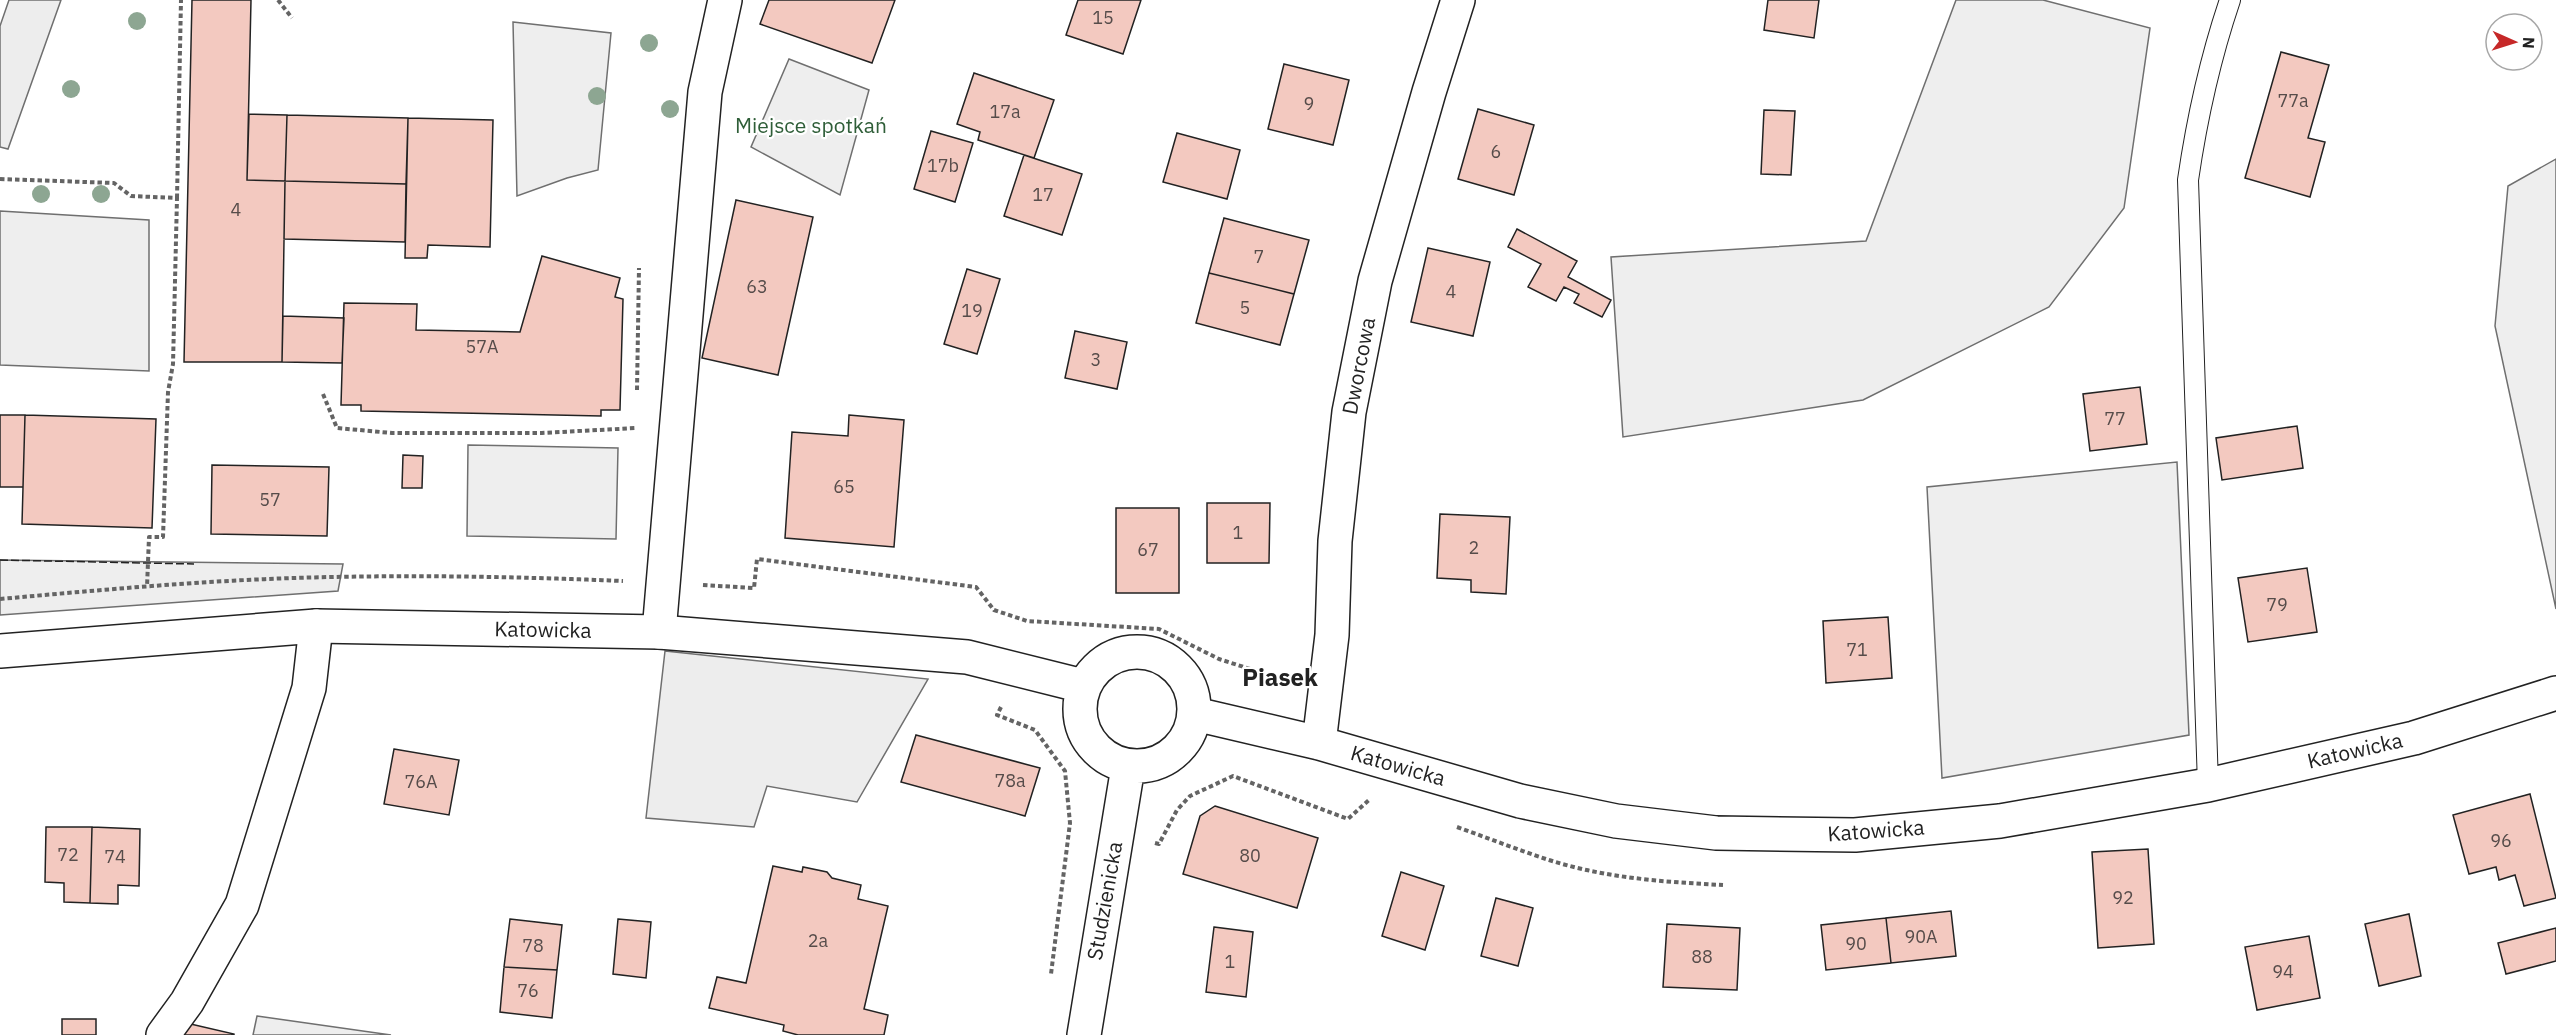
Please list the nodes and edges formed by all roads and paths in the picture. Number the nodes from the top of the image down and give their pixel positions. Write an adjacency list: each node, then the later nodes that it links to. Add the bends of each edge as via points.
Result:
1 (181, 0): 8 (path)
2 (278, 0): 6 (path)
3 (726, 0): 16 (street, via 705,92)
4 (1458, 0): 22 (street, Dworcowa, via 1375,281 1349,412 1335,541 1332,635)
5 (2230, 0): 24 (lane, via 2198,114 2188,180)
6 (292, 18)
7 (0, 179): 8 (path, via 114,183 131,196)
8 (177, 198): 13 (path, via 163,537 149,537)
9 (639, 268): 11 (path)
10 (323, 394): 12 (path, via 337,428 392,433 636,429)
11 (637, 395)
12 (636, 418)
13 (147, 586)
14 (1027, 621): 18 (path)
15 (316, 626): 16 (street, Katowicka); 17 (street, Katowicka); 31 (street, via 309,688 242,905 187,1002)
16 (659, 632): 18 (street, Katowicka, via 968,657)
17 (0, 651)
18 (1018, 669): 19 (street, Katowicka); 26 (path, via 997,715 1035,730 1065,771)
19 (1083, 686): 21 (street, via 1096,669 1112,658 1134,652 1155,654 1182,673 1193,692); 23 (street, via 1079,710 1085,734 1101,753)
20 (2556, 693): 24 (street, Katowicka, via 2414,738)
21 (1195, 714): 22 (street, Katowicka); 23 (street, via 1188,736 1168,757)
22 (1319, 743): 24 (street, Katowicka, via 1520,801 1616,821 1716,833 1866,834 2000,821)
23 (1128, 767): 28 (street, Studzienicka)
24 (2208, 785)
25 (1380, 801): 28 (path, via 1370,799 1348,819 1233,776 1190,796 1177,810 1159,844)
26 (1070, 823): 28 (path); 30 (path)
27 (1454, 826): 29 (path, via 1550,861 1609,874)
28 (1117, 832): 32 (street, Studzienicka)
29 (1723, 885)
30 (1051, 976)
31 (163, 1035)
32 (1084, 1035)

